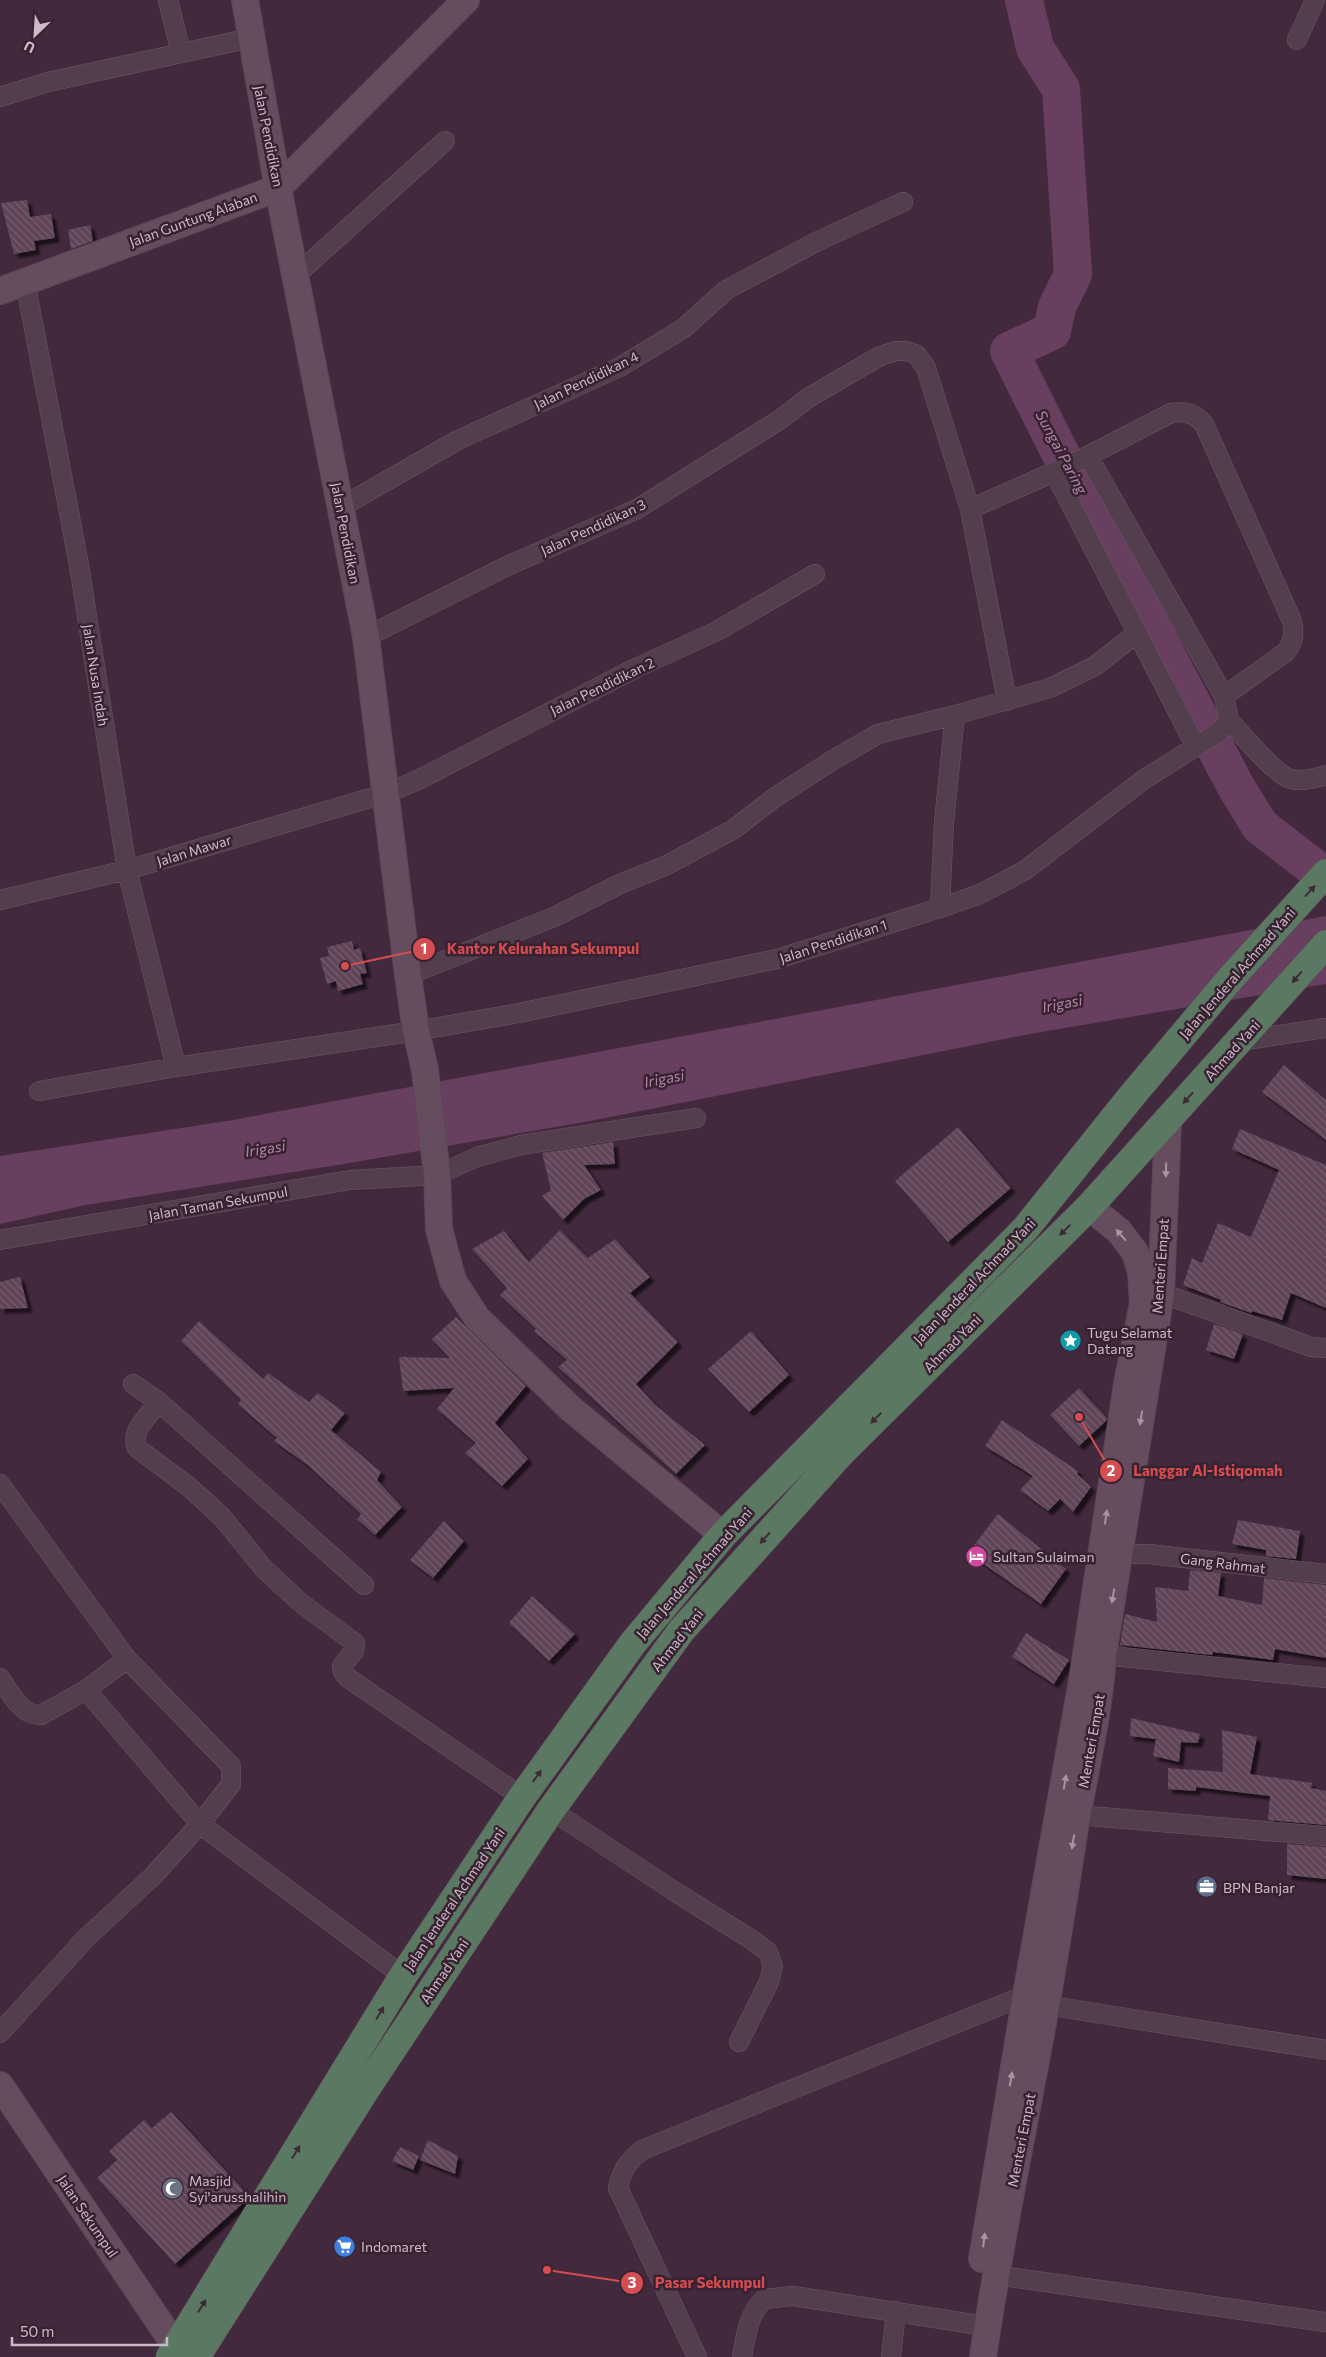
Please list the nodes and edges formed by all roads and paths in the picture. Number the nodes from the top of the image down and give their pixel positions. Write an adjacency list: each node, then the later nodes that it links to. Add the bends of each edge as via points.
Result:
1 (168, 0): 7 (street)
2 (245, 0): 5 (street, Jalan Pendidikan)
3 (466, 0): 10 (street, Jalan Guntung Alaban)
4 (1315, 0): 6 (street)
5 (251, 38): 7 (street); 10 (street, Jalan Pendidikan)
6 (1297, 40)
7 (181, 53): 8 (street, via 48,82)
8 (0, 97)
9 (445, 141): 12 (street)
10 (278, 188): 12 (street, Jalan Pendidikan); 13 (street, Jalan Guntung Alaban)
11 (903, 202): 16 (street, Jalan Pendidikan 4, via 816,242 726,290 684,328 620,367 458,440)
12 (296, 275): 16 (street, Jalan Pendidikan)
13 (25, 281): 14 (street, Jalan Guntung Alaban); 27 (street, Jalan Nusa Indah, via 79,564)
14 (0, 291)
15 (1068, 465): 17 (street); 19 (street); 21 (street); 21 (street, via 1171,413 1184,411 1196,415 1204,424 1294,632 1292,644 1286,652)
16 (341, 507): 20 (street, Jalan Pendidikan)
17 (970, 509): 20 (street, Jalan Pendidikan 3, via 926,368 917,355 896,351 880,356 808,398 781,419 637,509 507,566); 22 (street, Jalan Pendidikan 3)
18 (815, 574): 26 (street, Jalan Pendidikan 2, via 717,631)
19 (1136, 634): 22 (street, via 1095,666 1050,688); 24 (street)
20 (366, 637): 26 (street, Jalan Pendidikan)
21 (1224, 696): 24 (street)
22 (1007, 701): 23 (street)
23 (955, 715): 30 (street, via 944,822); 32 (street, via 878,734 774,798 734,829 667,865 554,917)
24 (1212, 735): 25 (street, via 1291,779); 30 (street, Jalan Pendidikan 1, via 1143,780 1024,871 980,894)
25 (1326, 775)
26 (387, 793): 27 (street, Jalan Mawar); 32 (street, Jalan Pendidikan)
27 (127, 870): 29 (street, Jalan Mawar); 36 (street, Jalan Nusa Indah)
28 (1326, 873): 44 (highway, Jalan Jenderal Achmad Yani, one-way to 28, via 1026,1228 1230,979)
29 (0, 900)
30 (940, 908): 34 (street, Jalan Pendidikan 1, via 777,959)
31 (1326, 944): 35 (highway, Ahmad Yani, one-way to 35)
32 (408, 975): 34 (street, Jalan Pendidikan)
33 (1326, 1028): 35 (street)
34 (416, 1031): 36 (street, Jalan Pendidikan 1); 40 (street, Jalan Pendidikan, via 425,1070)
35 (1240, 1041): 39 (highway, Ahmad Yani, one-way to 39)
36 (176, 1067): 37 (street, Jalan Pendidikan 1)
37 (39, 1091)
38 (696, 1118): 40 (street, via 521,1145)
39 (1168, 1121): 41 (highway, Ahmad Yani); 43 (street, Menteri Empat, one-way to 43)
40 (436, 1165): 42 (street, Jalan Taman Sekumpul); 53 (street, Jalan Pendidikan, via 439,1228 453,1281 477,1318 570,1408)
41 (1089, 1207): 46 (highway, Ahmad Yani, one-way to 46); 49 (street, Menteri Empat, one-way to 41, via 1143,1303 1141,1272 1135,1252 1119,1232)
42 (0, 1240)
43 (1161, 1293): 45 (street, via 1311,1347); 49 (street, Menteri Empat)
44 (919, 1338): 46 (highway); 47 (highway, Jalan Jenderal Achmad Yani)
45 (1326, 1348)
46 (935, 1360): 50 (highway, Ahmad Yani)
47 (876, 1380): 50 (highway); 53 (highway, Jalan Jenderal Achmad Yani)
48 (133, 1384): 51 (street)
49 (1137, 1384): 54 (street, Menteri Empat)
50 (895, 1399): 63 (highway, Ahmad Yani, one-way to 63, via 842,1452 681,1631)
51 (159, 1402): 56 (street); 62 (street, via 136,1431 137,1448 222,1516 264,1569 301,1603 355,1643 354,1651 342,1666 348,1678)
52 (0, 1484): 58 (street)
53 (723, 1535): 62 (highway, Jalan Jenderal Achmad Yani, one-way to 53, via 633,1643)
54 (1110, 1553): 55 (street, Gang Rahmat, via 1149,1554); 57 (street, Menteri Empat)
55 (1326, 1574)
56 (364, 1585)
57 (1094, 1653): 60 (street); 64 (street, Menteri Empat, via 1090,1754)
58 (127, 1659): 61 (street); 65 (street, via 231,1766 231,1784)
59 (0, 1678): 61 (street, via 21,1708 33,1715 41,1715)
60 (1326, 1678)
61 (86, 1690): 65 (street)
62 (522, 1797): 67 (highway, Jalan Jenderal Achmad Yani)
63 (551, 1810): 70 (street, via 768,1952 773,1966 769,1982); 77 (highway, Ahmad Yani, via 368,2086)
64 (1068, 1813): 66 (street); 68 (street, Menteri Empat)
65 (200, 1824): 67 (street); 69 (street, via 153,1876 86,1938)
66 (1326, 1836)
67 (403, 1976): 77 (highway, Jalan Jenderal Achmad Yani, one-way to 67)
68 (1036, 2000): 71 (street); 73 (street, Menteri Empat); 78 (street, via 642,2150 628,2161 618,2188)
69 (0, 2033)
70 (739, 2042)
71 (1326, 2050)
72 (0, 2085): 77 (street, Jalan Sekumpul)
73 (987, 2274): 75 (street); 76 (street, Menteri Empat); 82 (street, Menteri Empat)
74 (896, 2311): 76 (street); 79 (street, via 793,2296 764,2299 750,2319); 80 (street)
75 (1326, 2322)
76 (973, 2324): 81 (street, Menteri Empat)
77 (183, 2355)
78 (697, 2357)
79 (742, 2357)
80 (891, 2357)
81 (967, 2357)
82 (984, 2357)

